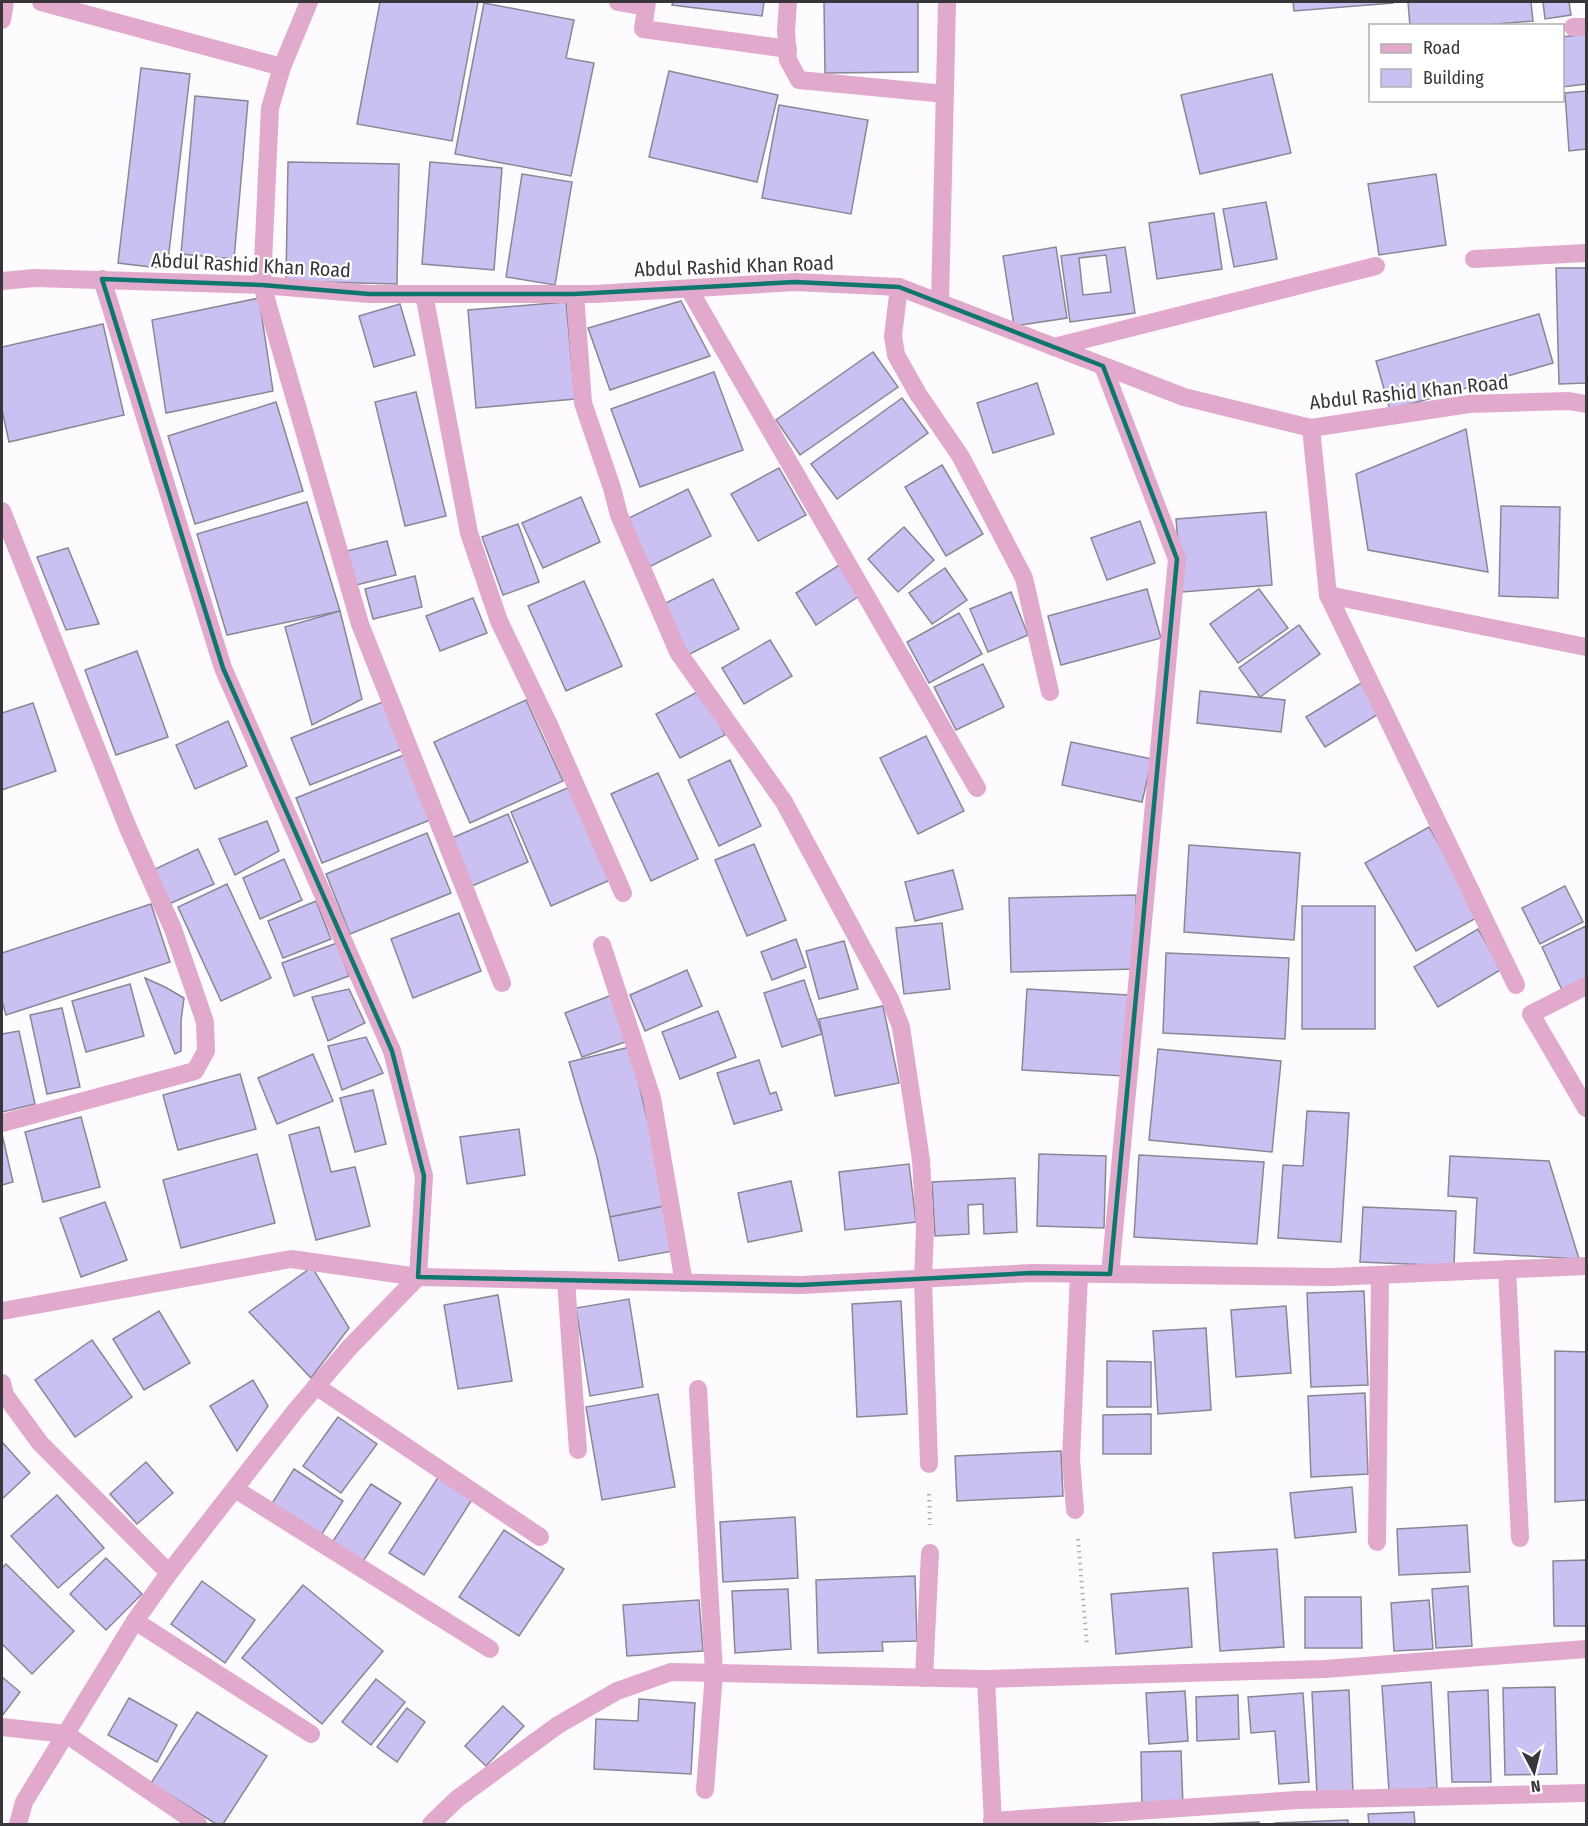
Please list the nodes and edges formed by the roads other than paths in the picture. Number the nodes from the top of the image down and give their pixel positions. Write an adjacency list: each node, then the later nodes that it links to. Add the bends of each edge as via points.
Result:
1 (5, 2): 8 (street)
2 (41, 2): 10 (street)
3 (309, 2): 10 (street)
4 (618, 2): 7 (street)
5 (788, 2): 9 (street)
6 (946, 2): 11 (street)
7 (647, 4): 9 (street, via 643,29)
8 (2, 20)
9 (788, 49): 11 (street, via 788,60 799,80)
10 (282, 66): 17 (street, via 270,108)
11 (945, 94): 22 (street)
12 (1587, 252): 13 (street)
13 (1474, 259)
14 (1376, 266): 23 (street)
15 (102, 279): 16 (street, Abdul Rashid Khan Road); 17 (street, Abdul Rashid Khan Road); 44 (street, via 223,668 392,1051 424,1176)
16 (2, 281)
17 (262, 285): 20 (street, Abdul Rashid Khan Road, via 369,294); 34 (street, via 360,624)
18 (899, 287): 19 (street, Abdul Rashid Khan Road, via 795,282); 22 (street, Abdul Rashid Khan Road); 30 (street, via 893,336 896,355 961,457 1024,578)
19 (689, 288): 21 (street, Abdul Rashid Khan Road); 31 (street)
20 (424, 294): 21 (street, Abdul Rashid Khan Road); 32 (street, via 469,533 499,621)
21 (575, 294): 45 (street, via 583,403 619,515 678,652 784,802 890,999 901,1028 921,1160)
22 (940, 303): 23 (street, Abdul Rashid Khan Road)
23 (1054, 347): 24 (street, Abdul Rashid Khan Road)
24 (1103, 366): 26 (street, Abdul Rashid Khan Road, via 1184,396); 42 (street, via 1177,559)
25 (1587, 405): 26 (street, Abdul Rashid Khan Road, via 1569,401 1468,404)
26 (1311, 428): 28 (street)
27 (2, 511): 38 (street, via 128,828 173,929 205,1022 206,1050 195,1071)
28 (1328, 595): 29 (street); 35 (street)
29 (1587, 647)
30 (1050, 692)
31 (977, 788)
32 (623, 893)
33 (602, 945): 47 (street, via 652,1098)
34 (502, 983)
35 (1516, 985)
36 (1587, 987): 37 (street, via 1531,1014)
37 (1587, 1108)
38 (2, 1123)
39 (1587, 1266): 40 (street)
40 (1507, 1269): 43 (street); 57 (street)
41 (1079, 1274): 42 (street); 45 (street, via 1032,1272); 55 (street, via 1071,1459)
42 (1110, 1274): 43 (street)
43 (1380, 1275): 58 (street)
44 (418, 1277): 46 (street); 48 (street, via 291,1259); 50 (street)
45 (923, 1279): 47 (street, via 801,1285); 53 (street)
46 (566, 1280): 47 (street); 52 (street)
47 (684, 1283)
48 (2, 1311)
49 (2, 1383): 60 (street, via 5,1395 40,1443)
50 (316, 1386): 54 (street); 56 (street)
51 (698, 1389): 64 (street)
52 (578, 1450)
53 (929, 1464)
54 (234, 1489): 60 (street); 62 (street)
55 (1075, 1510)
56 (540, 1537)
57 (1520, 1538)
58 (1377, 1542)
59 (930, 1553): 65 (street)
60 (170, 1573): 61 (street)
61 (135, 1620): 68 (street); 69 (street)
62 (490, 1649)
63 (1587, 1649): 66 (street, via 1325,1669)
64 (714, 1673): 65 (street); 70 (street); 75 (street, via 671,1672 617,1691 558,1725 457,1799)
65 (924, 1678): 66 (street)
66 (986, 1679): 72 (street)
67 (2, 1727): 68 (street)
68 (66, 1734): 73 (street, via 24,1802); 74 (street)
69 (311, 1734)
70 (705, 1790)
71 (1587, 1793): 72 (street, via 1297,1800)
72 (993, 1823)
73 (18, 1824)
74 (198, 1824)
75 (431, 1824)

